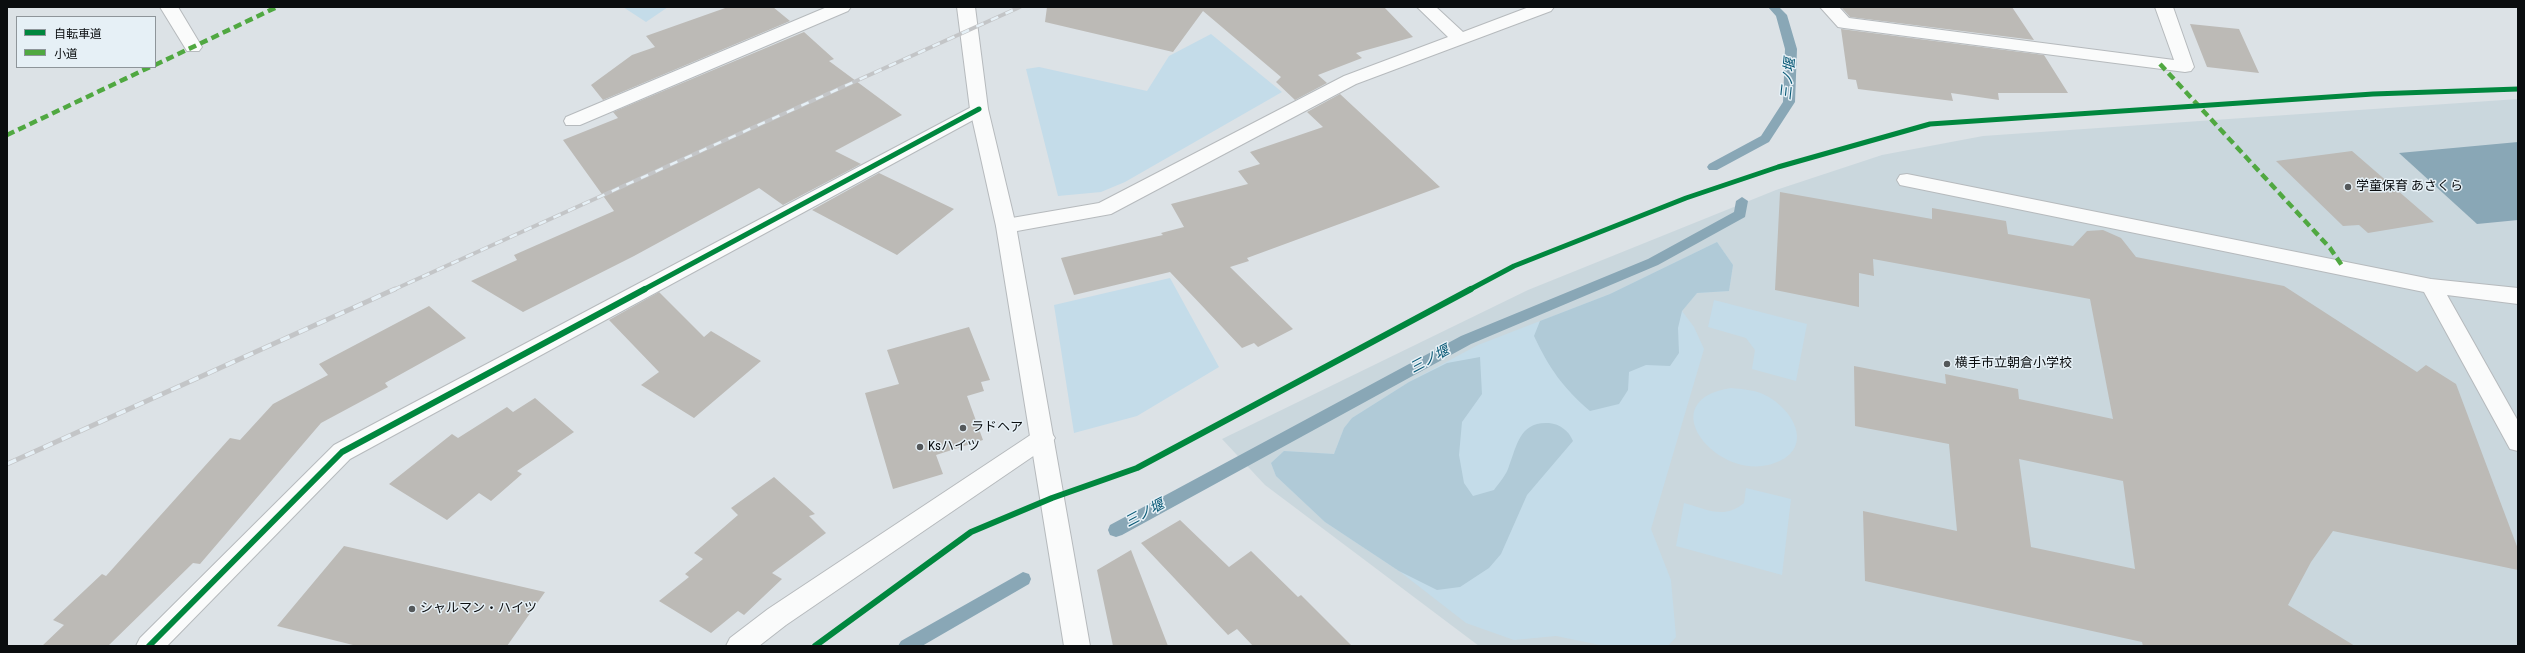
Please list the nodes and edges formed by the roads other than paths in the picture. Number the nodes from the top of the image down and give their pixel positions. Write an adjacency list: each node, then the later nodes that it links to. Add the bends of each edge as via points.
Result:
1 (169, 7): 9 (street)
2 (842, 7): 11 (street)
3 (966, 7): 10 (street)
4 (1426, 7): 8 (street)
5 (1546, 7): 8 (street)
6 (1829, 7): 7 (street, via 1844,23 2185,67)
7 (2164, 7)
8 (1460, 39): 13 (street, via 1350,80 1104,209)
9 (194, 47)
10 (979, 109): 13 (street); 18 (street, via 342,452)
11 (573, 120)
12 (1907, 180): 14 (street)
13 (1006, 226): 16 (street)
14 (2430, 286): 15 (street); 17 (street)
15 (2518, 296)
16 (1043, 438): 19 (street, via 777,617); 20 (street)
17 (2518, 442)
18 (149, 646)
19 (739, 646)
20 (1077, 646)

